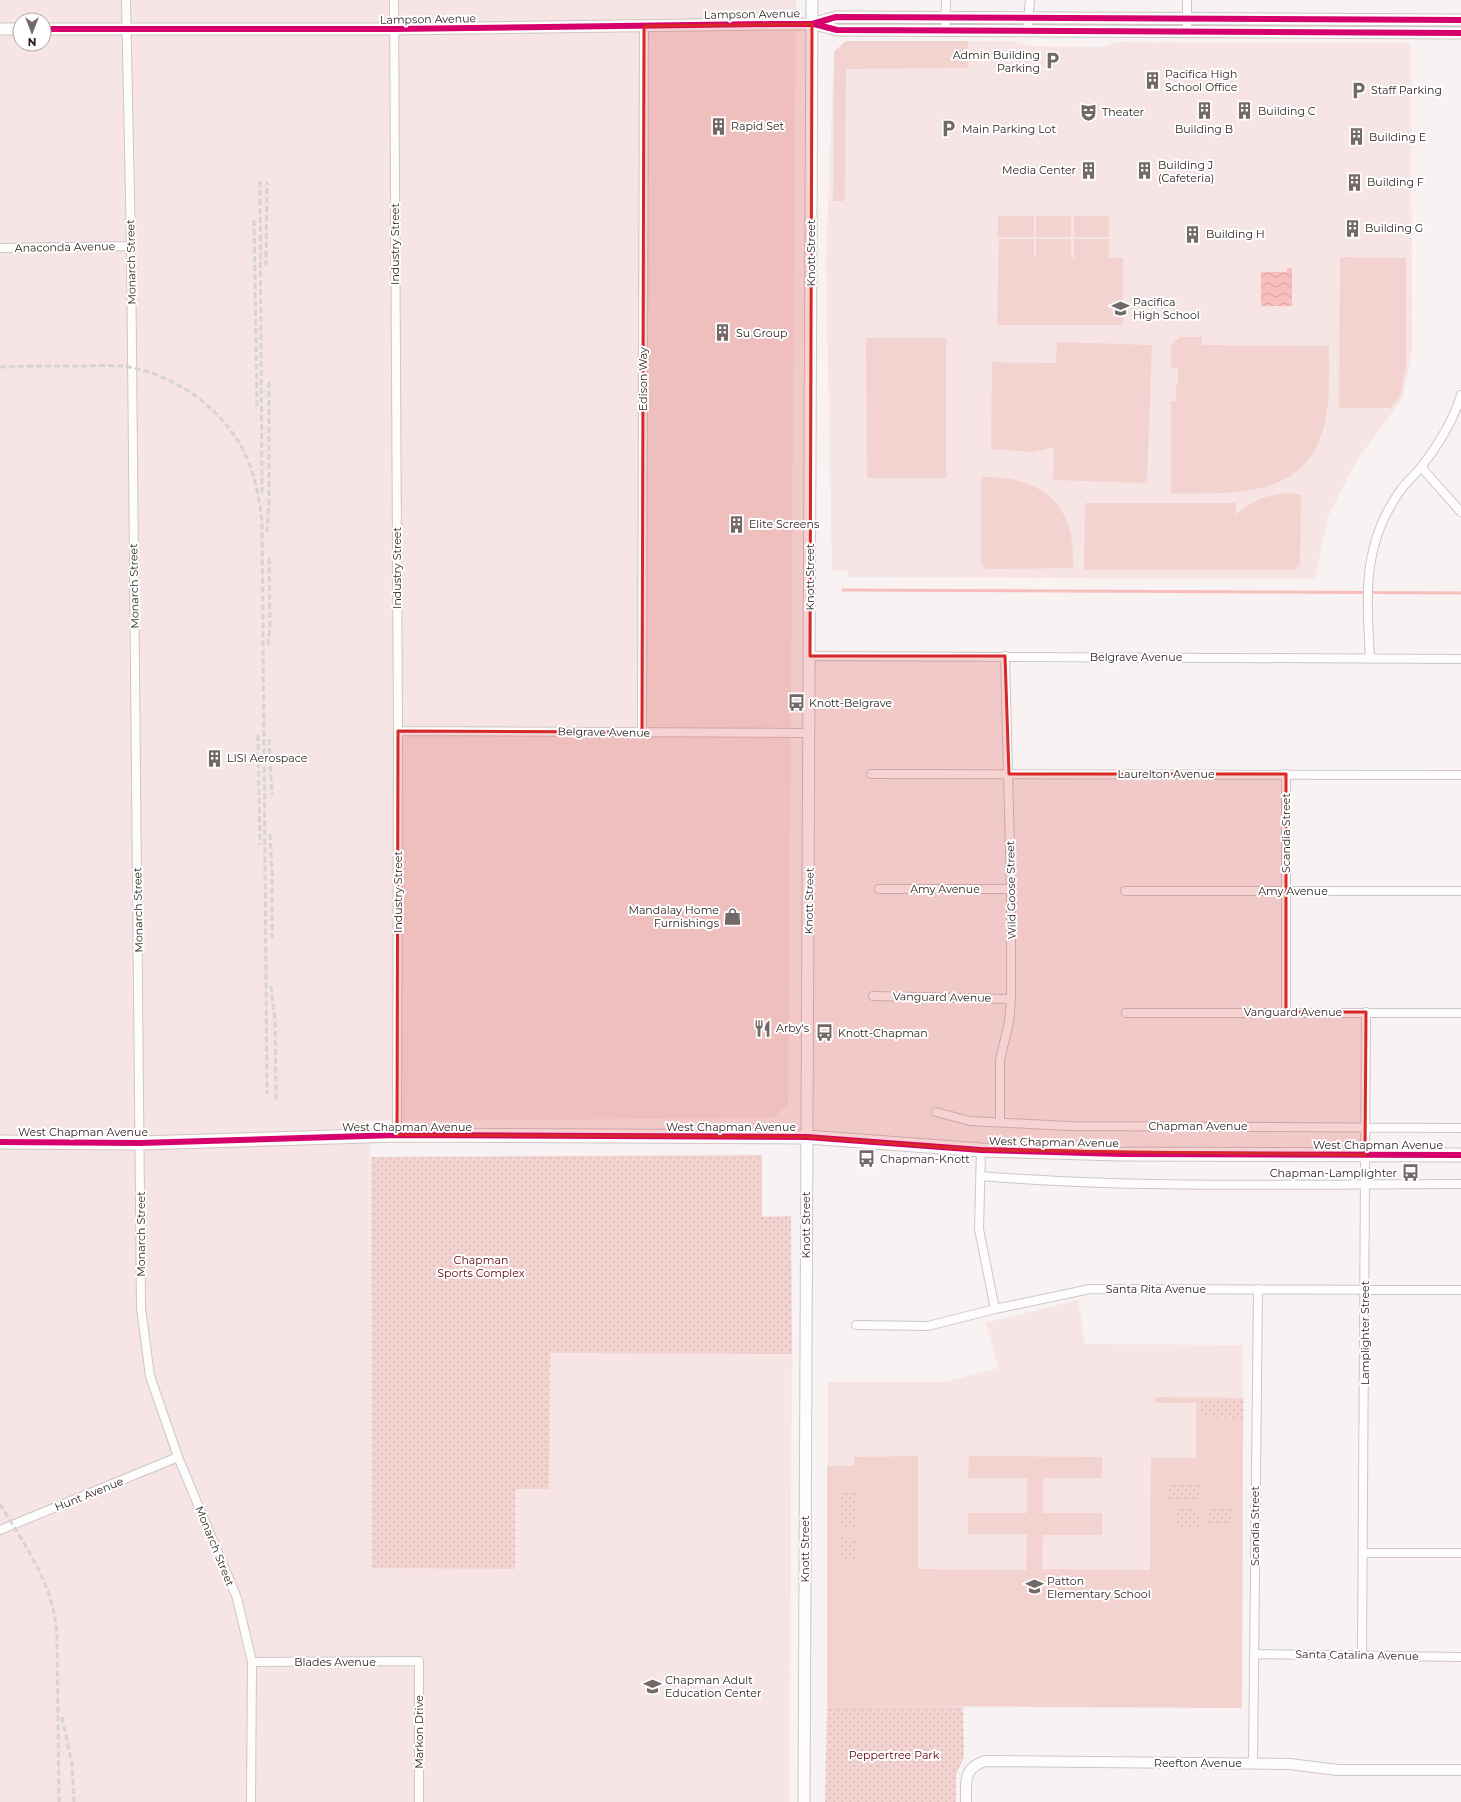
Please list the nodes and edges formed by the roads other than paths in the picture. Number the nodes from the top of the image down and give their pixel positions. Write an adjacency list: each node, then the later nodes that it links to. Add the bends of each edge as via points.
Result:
1 (126, 0): 16 (street, Monarch Street)
2 (394, 0): 17 (street, Industry Street)
3 (812, 0): 11 (main road, Knott Street)
4 (946, 0): 7 (street)
5 (1030, 0): 8 (street)
6 (1187, 0): 9 (street)
7 (946, 17): 8 (main road, Lampson Avenue); 11 (main road, Lampson Avenue, via 836,17); 18 (street)
8 (1028, 17): 9 (main road, Lampson Avenue); 19 (street)
9 (1187, 20): 10 (main road, Lampson Avenue); 20 (street)
10 (1461, 20)
11 (812, 24): 12 (main road, Lampson Avenue); 18 (main road, Lampson Avenue, via 837,30); 27 (main road, Knott Street)
12 (644, 26): 17 (main road, Lampson Avenue); 32 (street, Edison Way)
13 (0, 29): 14 (main road)
14 (12, 29)
15 (52, 29): 16 (main road, Lampson Avenue)
16 (126, 29): 17 (main road, Lampson Avenue); 22 (street, Monarch Street)
17 (394, 29): 31 (street, Industry Street)
18 (945, 31): 19 (main road, Lampson Avenue)
19 (1027, 31): 20 (main road, Lampson Avenue)
20 (1187, 32): 21 (main road, Lampson Avenue)
21 (1461, 33)
22 (131, 246): 23 (street, Anaconda Avenue); 56 (street, Monarch Street)
23 (0, 248)
24 (1461, 394): 25 (street, via 1450,426)
25 (1421, 467): 26 (street); 29 (street, via 1400,491 1378,530 1367,581)
26 (1461, 512)
27 (810, 656): 28 (street, Belgrave Avenue); 33 (main road, Knott Street)
28 (1005, 656): 29 (street, Belgrave Avenue); 35 (street, Wild Goose Street)
29 (1370, 659): 30 (street, Belgrave Avenue)
30 (1461, 659)
31 (398, 732): 32 (street, Belgrave Avenue); 53 (street, Industry Street)
32 (642, 732): 33 (street, Belgrave Avenue)
33 (810, 733): 54 (main road, Knott Street)
34 (872, 774): 35 (street, Laurelton Avenue)
35 (1009, 774): 36 (street, Laurelton Avenue); 39 (street, Wild Goose Street)
36 (1286, 774): 37 (street, Laurelton Avenue); 41 (street, Scandia Street)
37 (1461, 775)
38 (878, 889): 39 (street, Amy Avenue)
39 (1011, 889): 44 (street, Wild Goose Street)
40 (1125, 891): 41 (street, Amy Avenue)
41 (1286, 891): 42 (street, Amy Avenue); 45 (street, Scandia Street)
42 (1461, 891)
43 (873, 996): 44 (street, Vanguard Avenue)
44 (1011, 998): 50 (street, Wild Goose Street, via 1009,1022 1000,1060)
45 (1286, 1012): 46 (street, Vanguard Avenue); 47 (street, Vanguard Avenue)
46 (1366, 1012): 48 (street, Vanguard Avenue); 51 (street, Lamplighter Street)
47 (1126, 1013)
48 (1461, 1013)
49 (936, 1112): 50 (street, Chapman Avenue, via 970,1121)
50 (1000, 1122): 51 (street, Chapman Avenue, via 1068,1126)
51 (1366, 1127): 52 (street, Chapman Avenue); 58 (street, Lamplighter Street)
52 (1461, 1128)
53 (397, 1136): 54 (main road, West Chapman Avenue); 56 (main road, West Chapman Avenue)
54 (807, 1138): 57 (main road, West Chapman Avenue); 81 (main road, Knott Street)
55 (0, 1142): 56 (main road, West Chapman Avenue)
56 (140, 1143): 68 (street, Monarch Street, via 141,1308 150,1376)
57 (981, 1150): 58 (main road, West Chapman Avenue, via 1121,1154); 60 (street)
58 (1365, 1155): 59 (main road, West Chapman Avenue); 61 (street, Lamplighter Street)
59 (1461, 1155)
60 (980, 1176): 61 (street, via 1128,1184); 66 (street, via 979,1229)
61 (1365, 1184): 62 (street); 64 (street, Lamplighter Street)
62 (1461, 1184)
63 (1258, 1289): 64 (street, Santa Rita Avenue); 66 (street, Santa Rita Avenue, via 1090,1288); 72 (street, Scandia Street)
64 (1365, 1290): 65 (street, Santa Rita Avenue); 71 (street, Lamplighter Street)
65 (1461, 1290)
66 (995, 1309): 67 (street, Santa Rita Avenue, via 928,1326)
67 (856, 1325)
68 (178, 1457): 69 (street, Hunt Avenue); 76 (street, Monarch Street, via 236,1598)
69 (0, 1530)
70 (1461, 1552): 71 (street)
71 (1364, 1553): 73 (street, Lamplighter Street)
72 (1254, 1654): 73 (street, Santa Catalina Avenue); 77 (street, Scandia Street)
73 (1362, 1655): 74 (street, Santa Catalina Avenue)
74 (1461, 1657)
75 (419, 1661): 76 (street, Blades Avenue); 80 (street, Markon Drive)
76 (252, 1662): 79 (street, Monarch Street)
77 (1253, 1764): 78 (street, Reefton Avenue, via 1290,1764 1338,1770); 82 (street, Reefton Avenue, via 985,1761 968,1772)
78 (1461, 1770)
79 (251, 1802)
80 (419, 1802)
81 (804, 1802)
82 (966, 1802)

